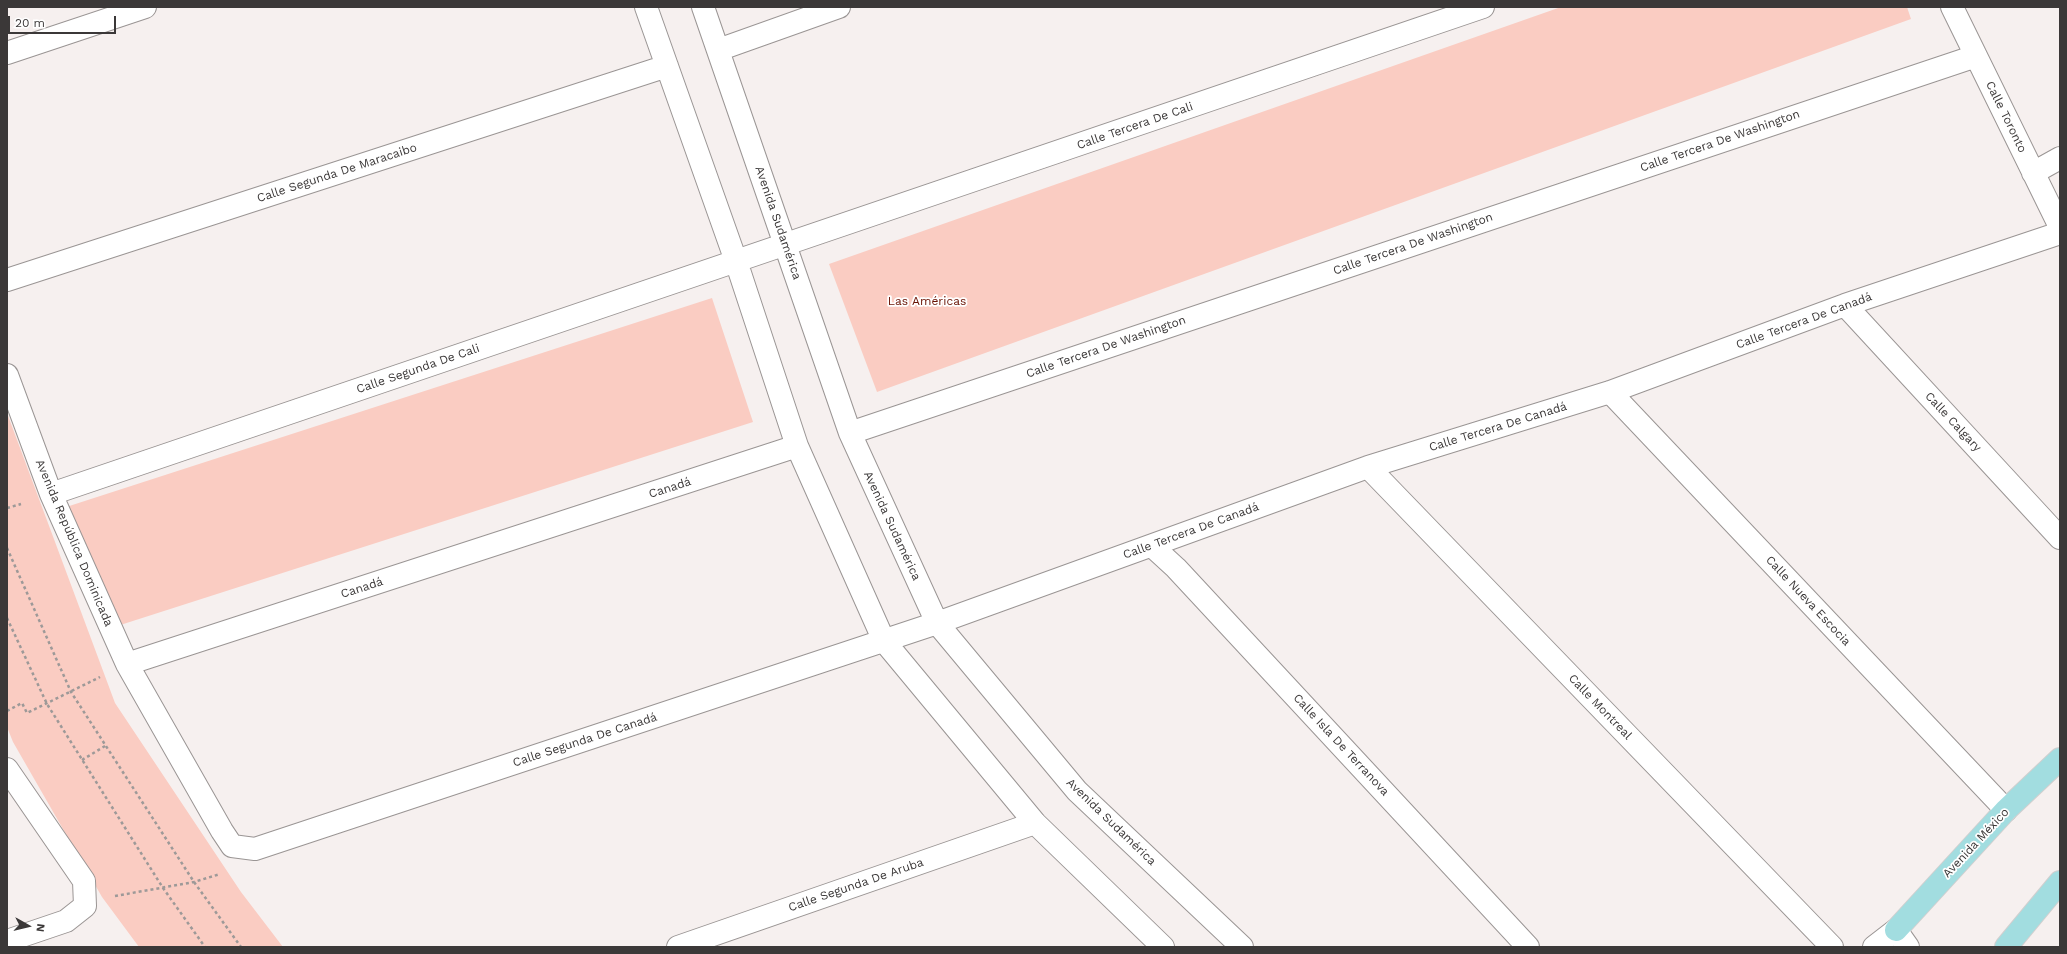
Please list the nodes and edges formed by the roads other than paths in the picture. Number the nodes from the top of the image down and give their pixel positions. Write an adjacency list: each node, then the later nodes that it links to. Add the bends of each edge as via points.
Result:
1 (145, 7): 8 (street)
2 (646, 7): 10 (street)
3 (703, 7): 7 (street, Avenida Sudamérica)
4 (839, 7): 7 (street)
5 (1483, 7): 15 (street, Calle Tercera De Cali)
6 (1952, 7): 9 (street, Calle Toronto)
7 (718, 50): 15 (street, Avenida Sudamérica)
8 (7, 53)
9 (1976, 56): 12 (street, Calle Toronto); 21 (street, Calle Tercera De Washington)
10 (667, 66): 16 (street); 17 (street, Calle Segunda De Maracaibo)
11 (2060, 158): 12 (street)
12 (2033, 172): 13 (street, Calle Toronto)
13 (2060, 227)
14 (2060, 233): 18 (street, Calle Tercera De Canadá)
15 (786, 246): 16 (street, Calle Segunda De Cali); 21 (street, Avenida Sudamérica)
16 (736, 261): 22 (street); 24 (street, Calle Segunda De Cali)
17 (7, 280)
18 (1845, 305): 20 (street, Calle Tercera De Canadá); 25 (street, Calle Calgary)
19 (7, 375): 24 (street, Avenida República Dominicada)
20 (1610, 392): 23 (street, Calle Tercera De Canadá); 32 (street, Calle Nueva Escocia)
21 (850, 433): 27 (street, Avenida Sudamérica)
22 (797, 446): 28 (street); 29 (street, Canadá)
23 (1368, 468): 26 (street, Calle Tercera De Canadá); 41 (street, Calle Montreal)
24 (50, 494): 29 (street, Avenida República Dominicada)
25 (2060, 538)
26 (1152, 546): 27 (street, Calle Tercera De Canadá); 40 (street, Calle Isla De Terranova, via 1176,568)
27 (937, 624): 28 (street, Calle Segunda De Canadá); 39 (street, Avenida Sudamérica, via 1077,791)
28 (884, 641): 29 (street, Calle Segunda De Canadá, via 255,849 232,846); 33 (street)
29 (127, 664)
30 (2060, 759): 32 (main road, Avenida México)
31 (7, 769): 36 (street, via 84,880 85,902 66,921)
32 (2006, 810): 35 (main road, Avenida México)
33 (1035, 823): 37 (street, Calle Segunda De Aruba); 38 (street)
34 (2060, 882): 43 (main road)
35 (1902, 939): 42 (street)
36 (7, 941)
37 (678, 947)
38 (1163, 947)
39 (1242, 947)
40 (1528, 947)
41 (1832, 947)
42 (1874, 947)
43 (2006, 947)

